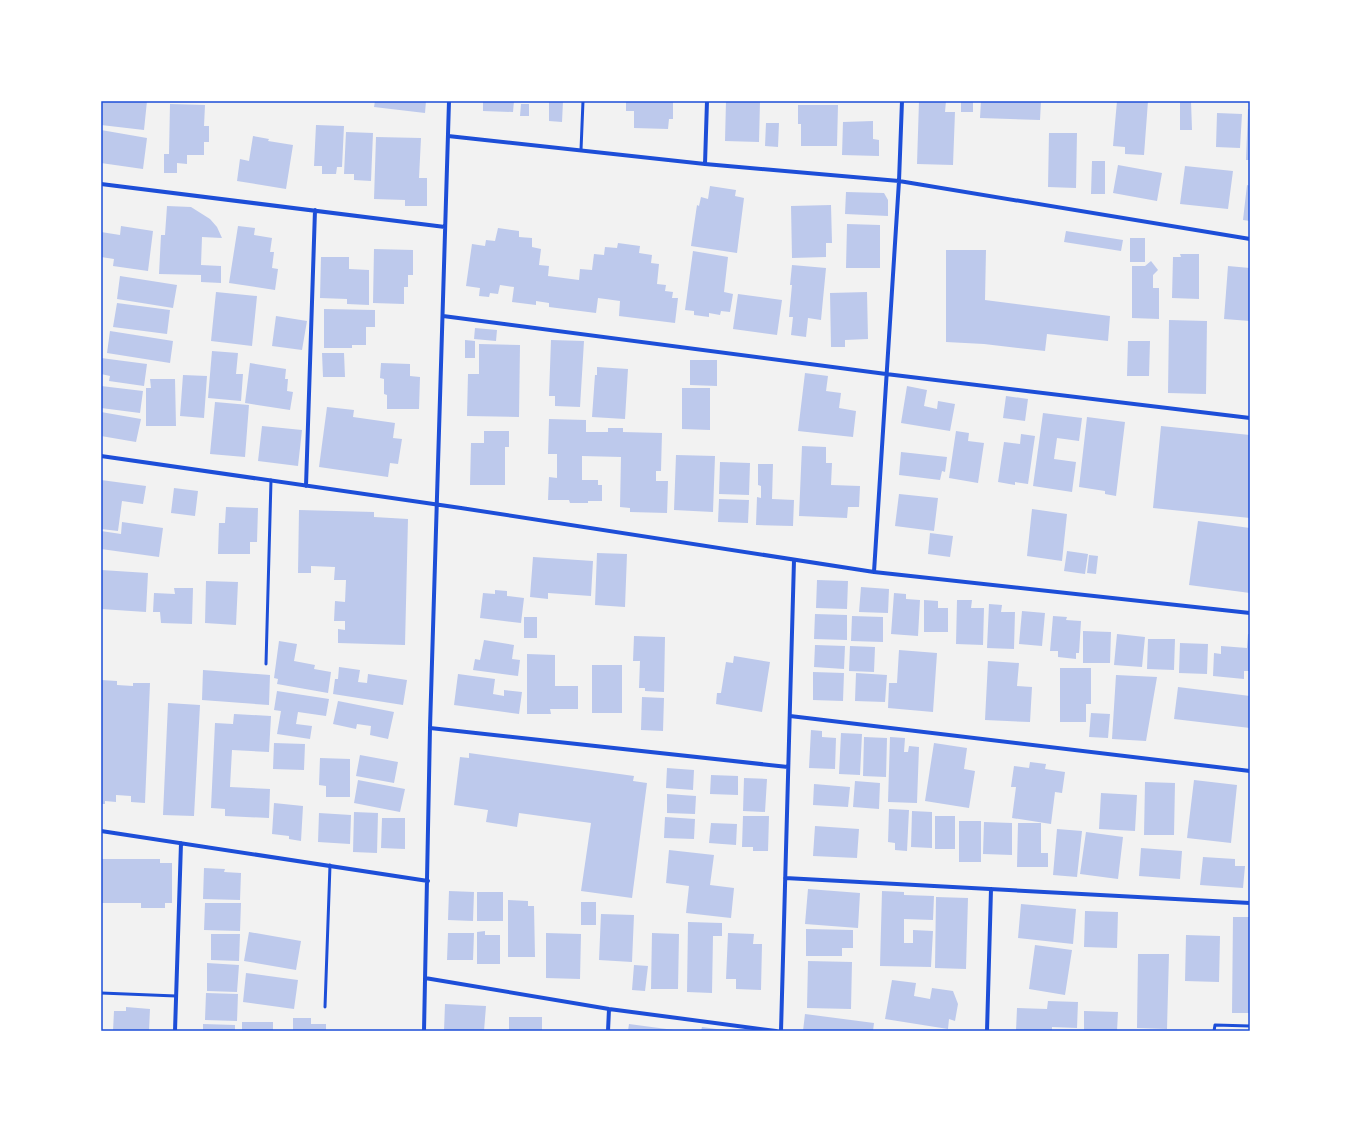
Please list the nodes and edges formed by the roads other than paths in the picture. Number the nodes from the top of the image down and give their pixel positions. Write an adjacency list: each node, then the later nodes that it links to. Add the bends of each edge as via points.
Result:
1 (449, 101): 5 (street)
2 (582, 101): 6 (lane)
3 (707, 101): 7 (street)
4 (902, 101): 8 (street)
5 (448, 136): 6 (street); 11 (street)
6 (581, 150): 7 (street)
7 (705, 164): 8 (street)
8 (899, 181): 12 (street); 14 (street)
9 (101, 184): 10 (street)
10 (315, 210): 11 (street); 18 (street)
11 (445, 227): 13 (street)
12 (1250, 239)
13 (443, 316): 14 (street); 19 (street)
14 (886, 374): 15 (street); 21 (street)
15 (1250, 418)
16 (101, 456): 17 (street)
17 (271, 480): 18 (street); 23 (lane)
18 (306, 486): 19 (street)
19 (436, 504): 20 (street); 25 (street)
20 (794, 560): 21 (street); 24 (street)
21 (874, 572): 22 (street)
22 (1250, 613)
23 (266, 664)
24 (790, 716): 26 (street); 27 (street)
25 (430, 728): 26 (street); 32 (street)
26 (788, 767): 31 (street)
27 (1250, 771)
28 (101, 830): 29 (street)
29 (181, 843): 30 (street); 37 (street)
30 (330, 865): 32 (street); 38 (lane)
31 (785, 878): 33 (street); 45 (street)
32 (428, 881): 35 (street)
33 (991, 889): 34 (street); 46 (street)
34 (1250, 903)
35 (425, 978): 39 (street); 42 (street)
36 (101, 993): 37 (lane)
37 (176, 996): 41 (street)
38 (325, 1007)
39 (609, 1009): 43 (street); 44 (street)
40 (1250, 1026): 47 (lane, via 1214,1025)
41 (175, 1031)
42 (424, 1031)
43 (608, 1031)
44 (776, 1031)
45 (781, 1031)
46 (987, 1031)
47 (1214, 1031)

